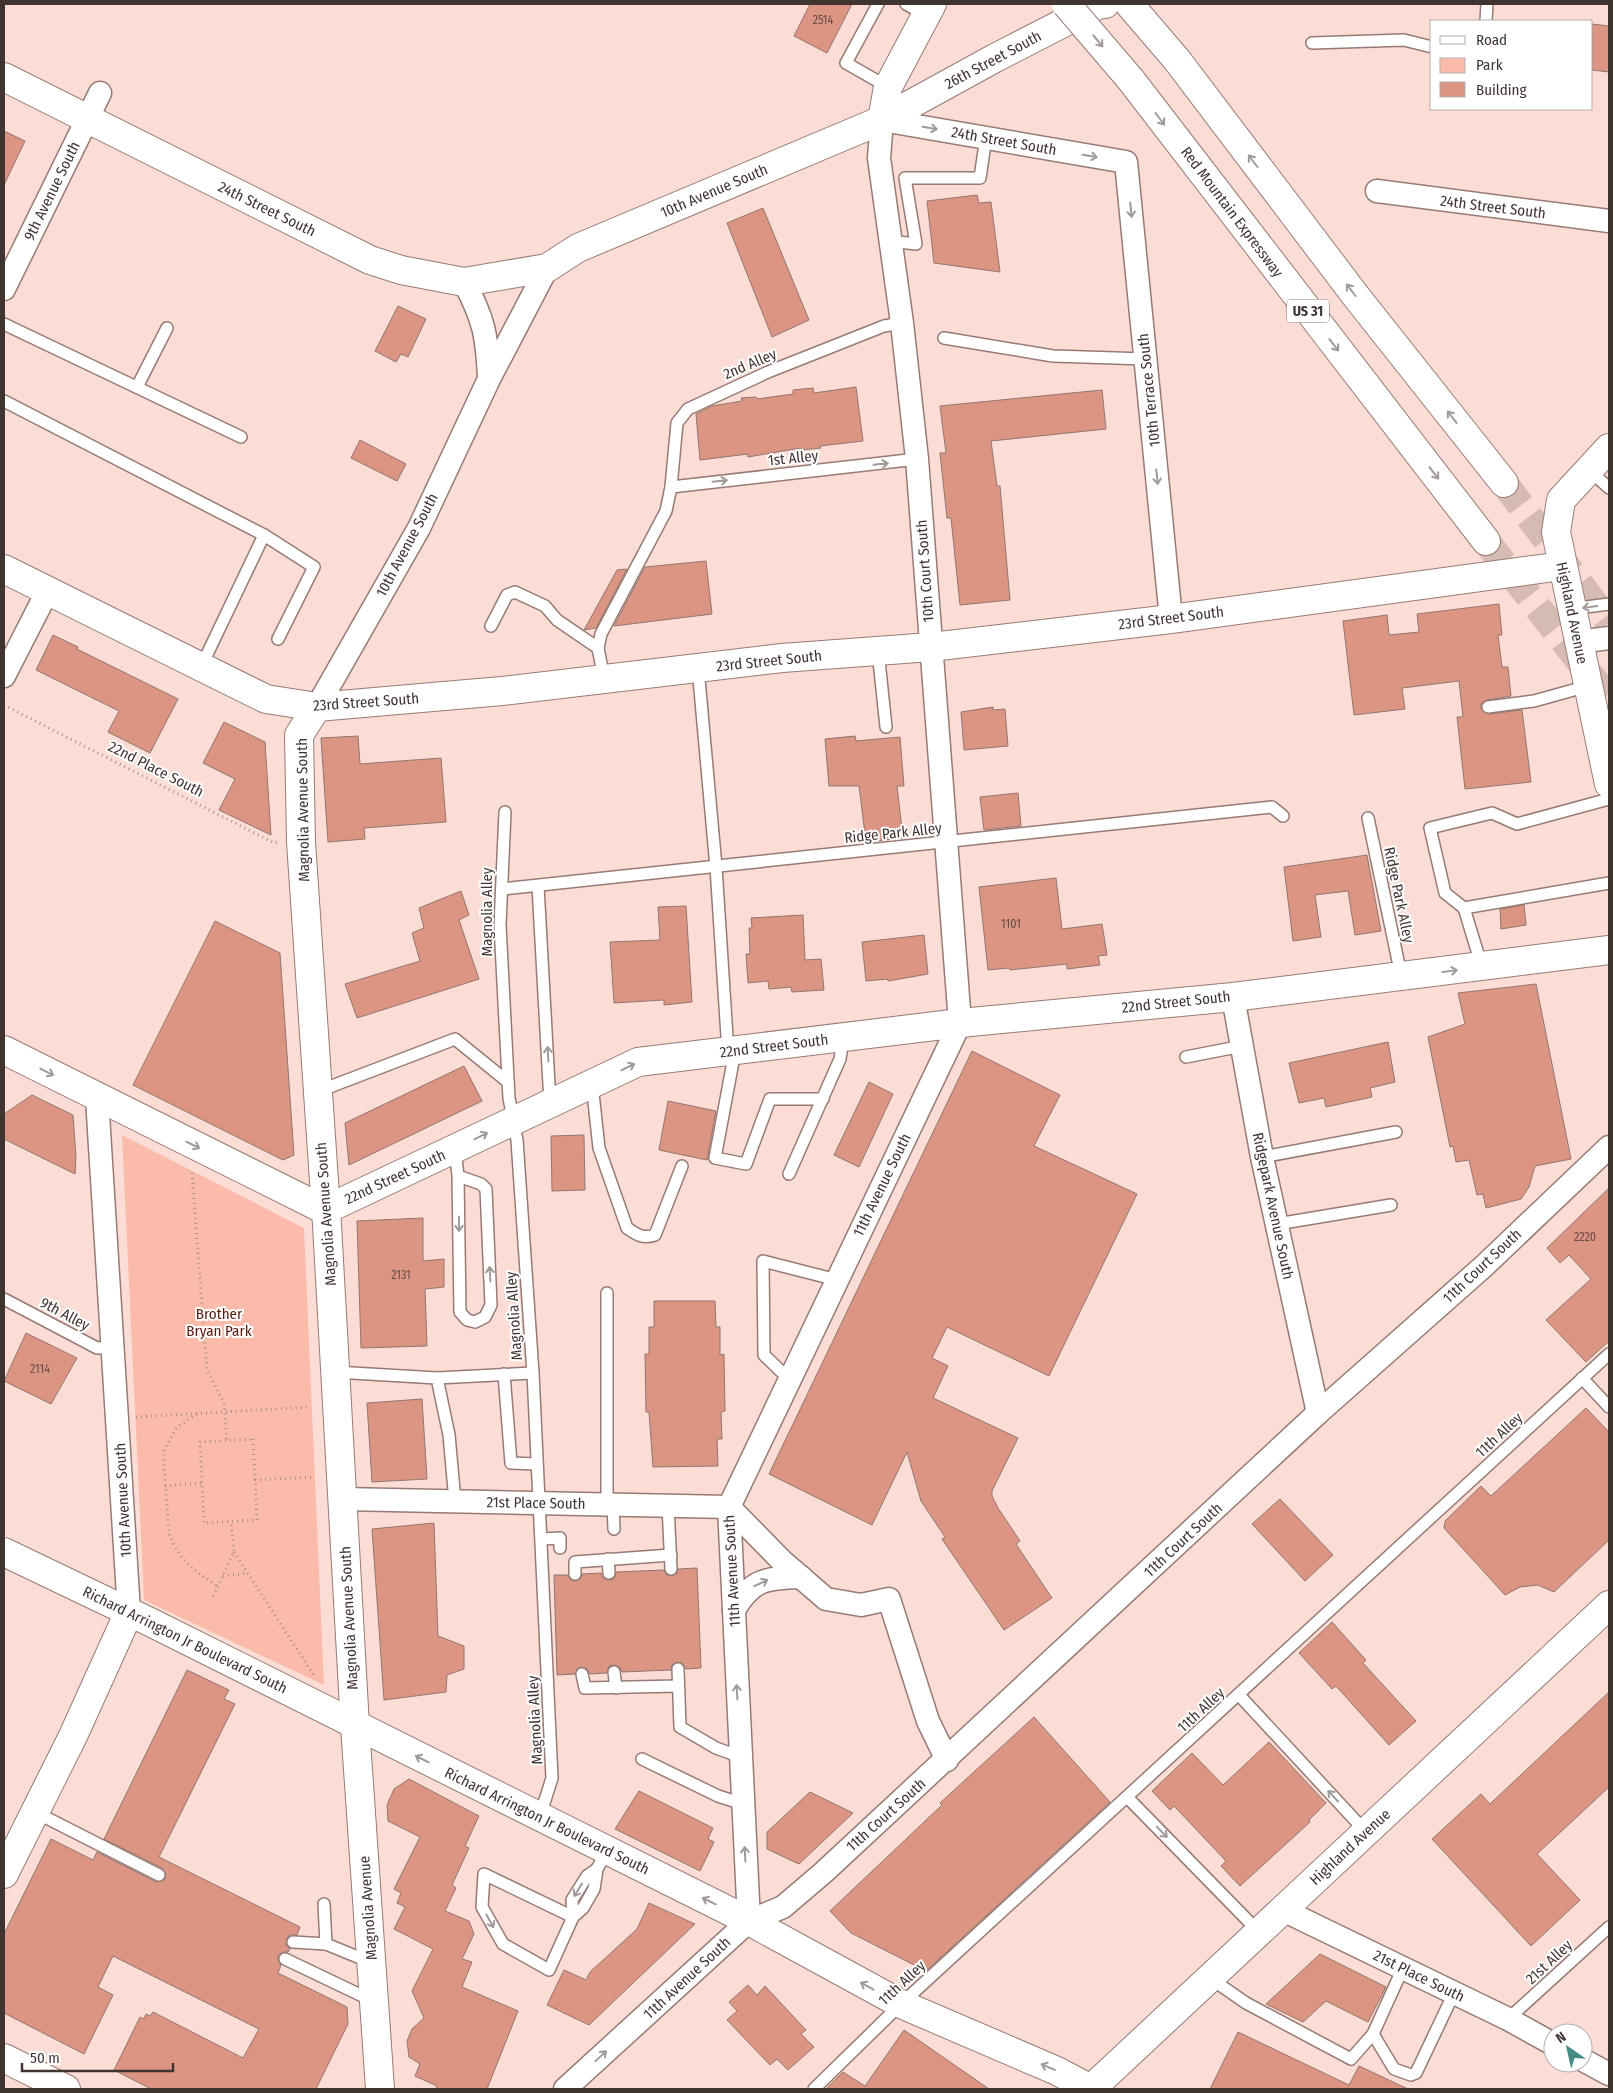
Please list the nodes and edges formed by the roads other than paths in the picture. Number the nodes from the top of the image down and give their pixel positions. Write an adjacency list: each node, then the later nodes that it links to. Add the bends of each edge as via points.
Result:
1 (878, 4): 11 (lane, via 846,63)
2 (1066, 4): 40 (main road, Red Mountain Expressway / US 31, one-way to 40, bridge, via 1131,80)
3 (1105, 4): 14 (main road, 26th Street South, via 995,58)
4 (1130, 4): 36 (main road, one-way to 4, via 1355,295 1177,60)
5 (1488, 4): 7 (lane)
6 (921, 8): 11 (main road)
7 (1486, 20)
8 (1312, 43): 9 (lane, via 1404,40)
9 (1430, 46)
10 (4, 77): 13 (main road, 24th Street South)
11 (888, 87): 14 (main road)
12 (100, 93): 13 (street, 9th Avenue South)
13 (87, 120): 23 (main road, 24th Street South, via 370,260 401,270); 24 (street, 9th Avenue South)
14 (882, 120): 15 (street, 24th Street South, one-way to 15); 17 (street, 10th Court South, via 879,158); 22 (main road, 10th Avenue South, via 578,248)
15 (986, 137): 16 (street, 24th Street South, one-way to 16); 18 (lane, via 980,178)
16 (1126, 162): 29 (street, 10th Terrace South, one-way to 29)
17 (882, 178): 18 (lane); 21 (street, 10th Court South)
18 (905, 178): 21 (lane, via 916,244)
19 (1377, 191): 20 (street, 24th Street South)
20 (1609, 220)
21 (890, 241): 25 (street, 10th Court South)
22 (546, 268): 23 (main road, 24th Street South); 30 (street, 10th Avenue South)
23 (464, 282): 30 (street, 10th Avenue South, via 480,312 487,344)
24 (4, 289)
25 (902, 323): 35 (street, 10th Court South); 37 (lane, 2nd Alley, via 884,326 768,372 688,409 677,423)
26 (4, 324): 31 (lane)
27 (167, 328): 31 (lane)
28 (944, 338): 29 (lane, via 1053,356)
29 (1146, 359): 46 (street, 10th Terrace South, one-way to 46)
30 (489, 379): 59 (street, 10th Avenue South, via 419,528)
31 (137, 387): 33 (lane)
32 (4, 401): 39 (lane)
33 (241, 437)
34 (1602, 458): 38 (lane); 41 (main road, Highland Avenue, via 1561,500 1556,532)
35 (917, 460): 37 (lane, 1st Alley, one-way to 35); 51 (street, 10th Court South)
36 (1504, 483)
37 (671, 487): 52 (lane, 2nd Alley, via 666,511 601,634)
38 (1609, 488)
39 (264, 535): 49 (lane, via 314,567); 54 (lane)
40 (1486, 541)
41 (1562, 566): 45 (main road, Highland Avenue); 46 (main road, 23rd Street South)
42 (4, 569): 43 (main road, 23rd Street South)
43 (47, 592): 54 (main road, 23rd Street South); 56 (street)
44 (1609, 604): 45 (lane, one-way to 45)
45 (1571, 610): 50 (main road, Highland Avenue)
46 (1171, 619): 51 (main road, 23rd Street South)
47 (491, 626): 52 (lane, via 507,595 515,592 545,606 557,620)
48 (1609, 638): 50 (street)
49 (278, 639)
50 (1578, 642): 58 (main road, Highland Avenue)
51 (931, 647): 53 (main road, 23rd Street South); 67 (street, 10th Court South)
52 (598, 648): 57 (lane)
53 (878, 651): 55 (main road, 23rd Street South); 61 (lane)
54 (201, 667): 59 (main road, 23rd Street South, via 266,699)
55 (698, 668): 57 (main road, 23rd Street South); 68 (lane)
56 (4, 676)
57 (604, 679): 59 (main road, 23rd Street South)
58 (1588, 686): 60 (lane, via 1534,701); 62 (main road, Highland Avenue)
59 (317, 707): 85 (main road, Magnolia Avenue South, via 299,735 301,842)
60 (1488, 707)
61 (886, 727)
62 (1609, 784)
63 (1609, 799): 72 (lane, via 1517,824 1492,813 1430,828 1445,893)
64 (505, 812): 71 (lane, Magnolia Alley)
65 (1283, 816): 67 (lane, Ridge Park Alley, via 1272,807)
66 (1368, 818): 75 (lane, Ridge Park Alley)
67 (946, 843): 68 (lane, Ridge Park Alley); 77 (street, 10th Court South)
68 (716, 867): 70 (lane, Ridge Park Alley); 81 (lane)
69 (1609, 883): 72 (lane)
70 (538, 886): 71 (lane, Ridge Park Alley); 88 (lane, one-way to 70)
71 (502, 890): 83 (lane, Magnolia Alley, via 500,925)
72 (1464, 908): 74 (lane)
73 (1609, 950): 74 (main road, 22nd Street South)
74 (1482, 967): 75 (main road, 22nd Street South, one-way to 74)
75 (1401, 977): 76 (main road, 22nd Street South)
76 (1233, 997): 77 (main road, 22nd Street South); 79 (street, Ridgepark Avenue South)
77 (960, 1023): 78 (main road, 22nd Street South); 99 (street, 11th Avenue South)
78 (843, 1038): 81 (main road, 22nd Street South); 87 (lane, via 840,1059)
79 (1242, 1046): 82 (lane); 92 (street, Ridgepark Avenue South)
80 (4, 1050): 86 (main road, one-way to 86)
81 (732, 1051): 84 (main road, 22nd Street South, one-way to 81, via 638,1062); 87 (lane, via 715,1158 746,1164 770,1099)
82 (1186, 1057)
83 (508, 1082): 85 (lane, via 455,1039); 89 (lane, Magnolia Alley)
84 (592, 1084): 88 (main road, 22nd Street South); 94 (lane, via 599,1148 627,1228 647,1238 655,1235)
85 (317, 1091): 97 (main road, Magnolia Avenue South)
86 (97, 1098): 97 (main road, one-way to 97); 102 (street, 10th Avenue South)
87 (823, 1099): 95 (lane)
88 (550, 1103): 89 (main road, 22nd Street South)
89 (512, 1120): 93 (main road, 22nd Street South, one-way to 89); 105 (lane, Magnolia Alley, via 517,1140)
90 (1396, 1132): 92 (lane)
91 (1609, 1146): 111 (street, 11th Court South, via 1484,1266)
92 (1262, 1157): 98 (street, Ridgepark Avenue South)
93 (456, 1162): 93 (lane, one-way to 93, via 460,1312 467,1320 475,1322 485,1317 491,1305 486,1189); 97 (main road, 22nd Street South)
94 (682, 1166)
95 (789, 1174)
96 (1390, 1205): 98 (lane)
97 (325, 1210): 104 (main road, Magnolia Avenue South)
98 (1277, 1224): 111 (street, Ridgepark Avenue South)
99 (837, 1280): 109 (street, 11th Avenue South); 109 (lane, via 763,1261 764,1355)
100 (607, 1293): 116 (lane)
101 (4, 1299): 102 (lane, 9th Alley, via 97,1348)
102 (114, 1347): 131 (street, 10th Avenue South)
103 (1609, 1354): 108 (lane, 11th Alley)
104 (335, 1372): 107 (lane); 113 (main road, Magnolia Avenue South)
105 (533, 1373): 106 (lane); 112 (lane, Magnolia Alley)
106 (504, 1374): 107 (lane); 112 (lane, via 510,1463)
107 (437, 1378): 114 (lane, via 449,1435)
108 (1582, 1378): 110 (lane); 137 (lane, 11th Alley)
109 (790, 1379): 118 (street, 11th Avenue South)
110 (1609, 1407)
111 (1318, 1413): 141 (street, 11th Court South)
112 (537, 1464): 115 (lane, Magnolia Alley)
113 (343, 1499): 114 (street, 21st Place South); 138 (main road, Magnolia Avenue South)
114 (455, 1501): 115 (street, 21st Place South)
115 (540, 1503): 116 (street, 21st Place South); 120 (lane, Magnolia Alley)
116 (610, 1504): 117 (street, 21st Place South); 119 (lane)
117 (668, 1505): 118 (street, 21st Place South); 123 (lane)
118 (729, 1507): 128 (street); 130 (street, 11th Avenue South)
119 (614, 1529)
120 (542, 1539): 121 (lane, via 560,1538); 145 (lane, Magnolia Alley, via 552,1778)
121 (560, 1548)
122 (4, 1552): 131 (main road, Richard Arrington Jr Boulevard South)
123 (671, 1555): 124 (lane); 125 (lane)
124 (608, 1559): 126 (lane); 127 (lane, via 575,1562)
125 (671, 1569)
126 (609, 1573)
127 (575, 1574)
128 (801, 1577): 130 (street, one-way to 128, via 745,1592 764,1580); 141 (street, via 826,1599 861,1605 889,1599 928,1720)
129 (1609, 1605): 146 (main road, Highland Avenue)
130 (734, 1610): 139 (street, 11th Avenue South, one-way to 130)
131 (129, 1612): 138 (main road, Richard Arrington Jr Boulevard South); 144 (main road, 10th Avenue South)
132 (678, 1669): 135 (lane)
133 (614, 1672): 136 (lane)
134 (582, 1674): 136 (lane, via 585,1688)
135 (678, 1686): 136 (lane); 139 (lane, via 680,1727 716,1748)
136 (616, 1688)
137 (1239, 1695): 142 (lane, 11th Alley); 146 (lane, one-way to 137)
138 (355, 1726): 145 (main road, Richard Arrington Jr Boulevard South, one-way to 138); 159 (main road, Magnolia Avenue)
139 (741, 1757): 143 (street, 11th Avenue South)
140 (642, 1759): 143 (lane, via 718,1796)
141 (947, 1760): 153 (street, 11th Court South, via 783,1907)
142 (1128, 1798): 155 (lane, one-way to 155); 164 (lane, 11th Alley)
143 (743, 1804): 153 (street, 11th Avenue South, one-way to 143)
144 (35, 1812): 148 (main road, 10th Avenue South); 149 (lane)
145 (540, 1818): 147 (main road, Richard Arrington Jr Boulevard South)
146 (1366, 1832): 151 (main road, Highland Avenue)
147 (602, 1860): 152 (lane, via 594,1889 583,1908); 153 (main road, Richard Arrington Jr Boulevard South, one-way to 147)
148 (4, 1874)
149 (159, 1875)
150 (324, 1904): 157 (lane)
151 (1283, 1910): 155 (main road, Highland Avenue); 160 (street, 21st Place South)
152 (573, 1916): 152 (lane, one-way to 152, via 484,1874 482,1907 503,1944 549,1970)
153 (749, 1921): 164 (main road, Richard Arrington Jr Boulevard South, one-way to 153); 175 (street, 11th Avenue South, one-way to 153)
154 (1609, 1927): 165 (lane, 21st Alley)
155 (1259, 1932): 161 (main road, Highland Avenue)
156 (293, 1942): 157 (lane)
157 (326, 1944): 159 (lane)
158 (285, 1959): 163 (lane)
159 (372, 1963): 163 (main road, Magnolia Avenue)
160 (1403, 1968): 162 (street, 21st Place South); 166 (lane)
161 (1210, 1978): 166 (lane, via 1246,2003 1351,2059); 177 (main road, Highland Avenue)
162 (1454, 1993): 165 (street, 21st Place South); 170 (lane, via 1416,2073 1411,2076)
163 (374, 2002): 174 (main road, Magnolia Avenue)
164 (900, 2004): 176 (lane, 11th Alley); 177 (main road, Richard Arrington Jr Boulevard South, one-way to 164, via 1057,2070)
165 (1508, 2019): 167 (street, 21st Place South)
166 (1373, 2034): 170 (lane)
167 (1543, 2038)
168 (4, 2058): 173 (main road)
169 (1593, 2065): 171 (street)
170 (1394, 2069): 172 (lane)
171 (1609, 2074)
172 (1389, 2080)
173 (66, 2089)
174 (380, 2089)
175 (565, 2089)
176 (814, 2089)
177 (1091, 2089)

